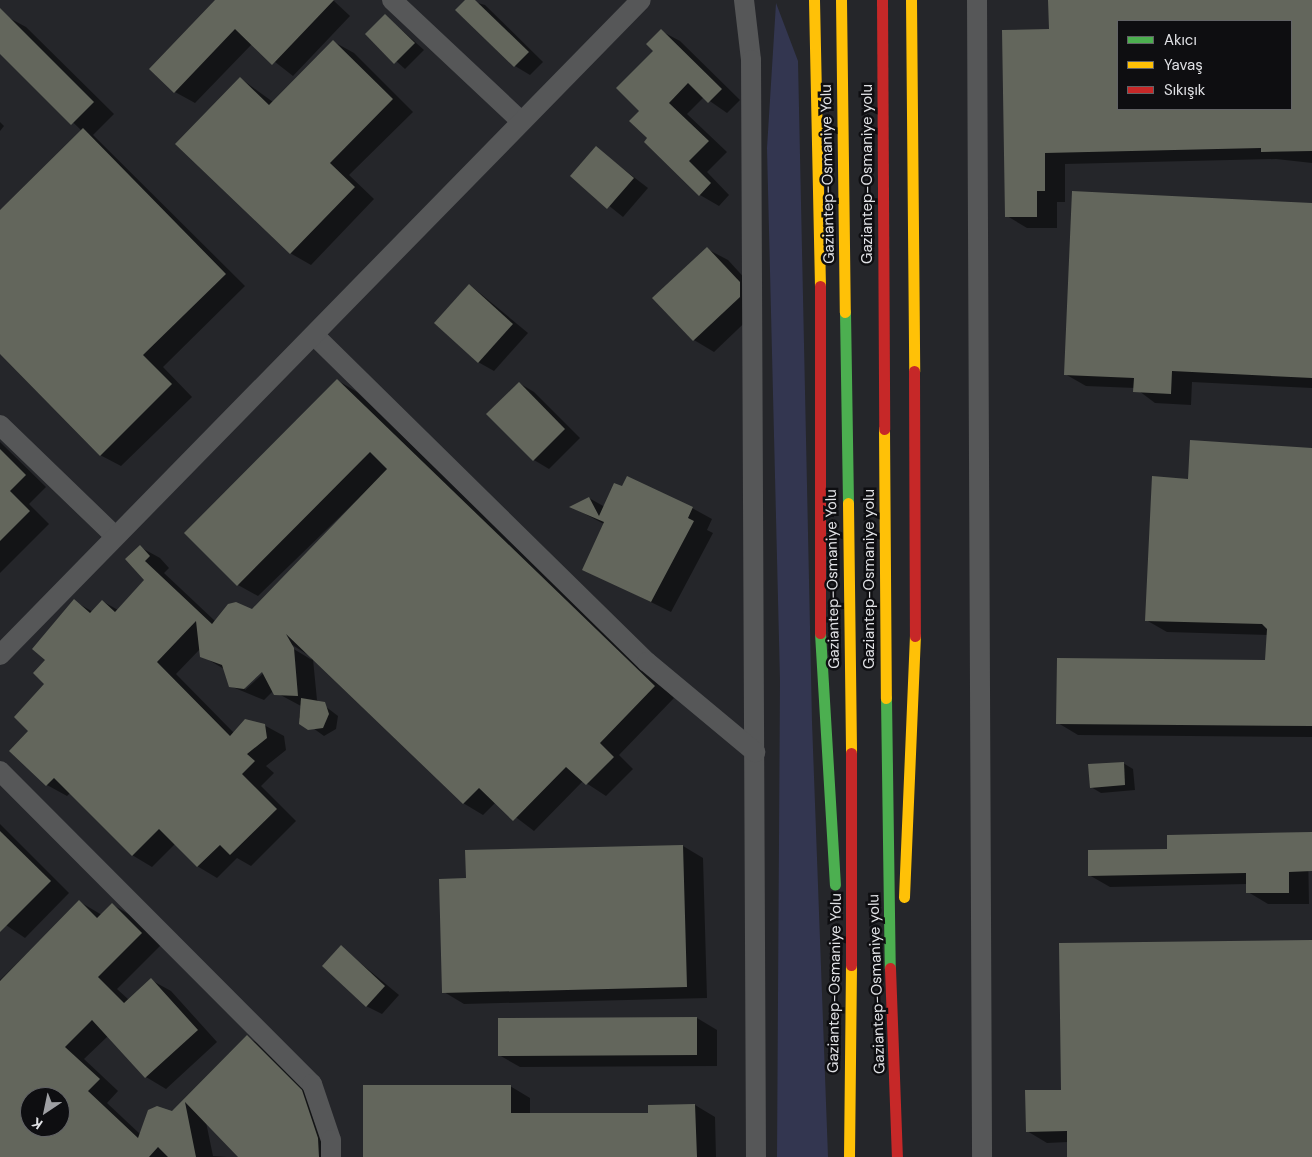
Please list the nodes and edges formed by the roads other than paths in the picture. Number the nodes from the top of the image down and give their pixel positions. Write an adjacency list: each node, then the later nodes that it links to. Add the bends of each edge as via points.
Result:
1 (392, 0): 13 (street)
2 (642, 0): 13 (street)
3 (744, 0): 18 (street, via 751,60)
4 (800, 0): 11 (highway)
5 (814, 0): 11 (highway)
6 (841, 0): 21 (highway, Gaziantep-Osmaniye Yolu, via 852,845)
7 (882, 0): 20 (highway, Gaziantep-Osmaniye yolu, via 887,875)
8 (911, 0): 12 (highway)
9 (923, 0): 12 (highway)
10 (977, 0): 26 (street)
11 (815, 19): 21 (highway, via 822,374 820,635)
12 (912, 33): 20 (highway, via 914,720)
13 (521, 121): 14 (street)
14 (316, 337): 16 (street); 18 (street, via 647,662)
15 (0, 425): 16 (street)
16 (115, 536): 17 (street)
17 (0, 655)
18 (755, 752): 23 (street)
19 (0, 771): 22 (street, via 312,1084 331,1140)
20 (896, 1020): 25 (highway, Gaziantep-Osmaniye yolu)
21 (848, 1023): 24 (highway, Gaziantep-Osmaniye Yolu)
22 (331, 1157)
23 (756, 1157)
24 (849, 1157)
25 (897, 1157)
26 (982, 1157)

